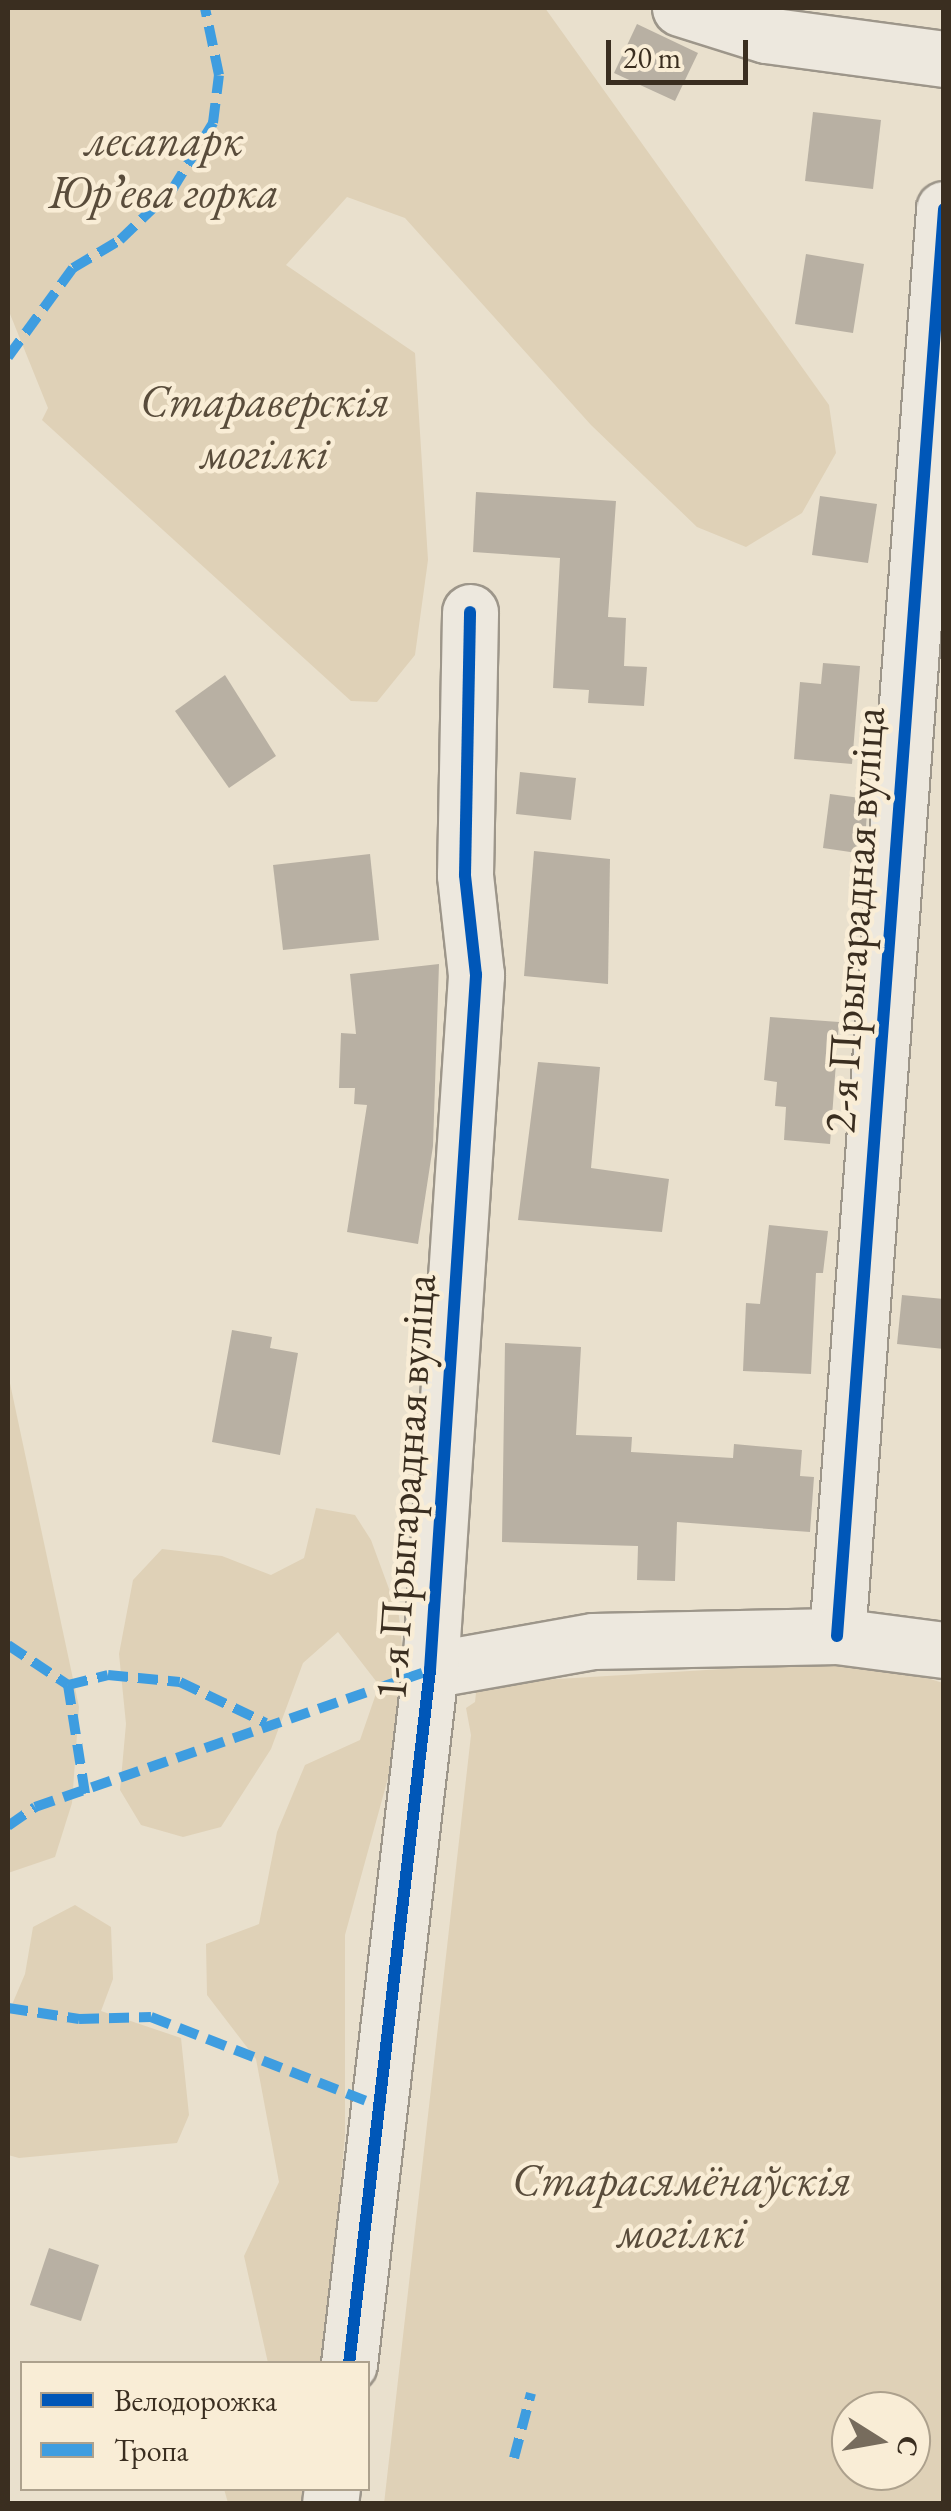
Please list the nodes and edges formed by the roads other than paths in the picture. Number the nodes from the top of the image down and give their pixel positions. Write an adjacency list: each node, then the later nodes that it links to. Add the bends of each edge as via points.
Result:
1 (680, 8): 2 (street, via 766,35)
2 (944, 59)
3 (944, 209): 4 (street, 2-я Прыгарадная вуліца)
4 (935, 435): 6 (street, 2-я Прыгарадная вуліца)
5 (470, 612): 8 (street, 1-я Прыгарадная вуліца, via 464,875 476,974)
6 (837, 1636): 7 (street); 8 (street, via 593,1640)
7 (944, 1650)
8 (430, 1670): 9 (street, 1-я Прыгарадная вуліца)
9 (349, 2361)

